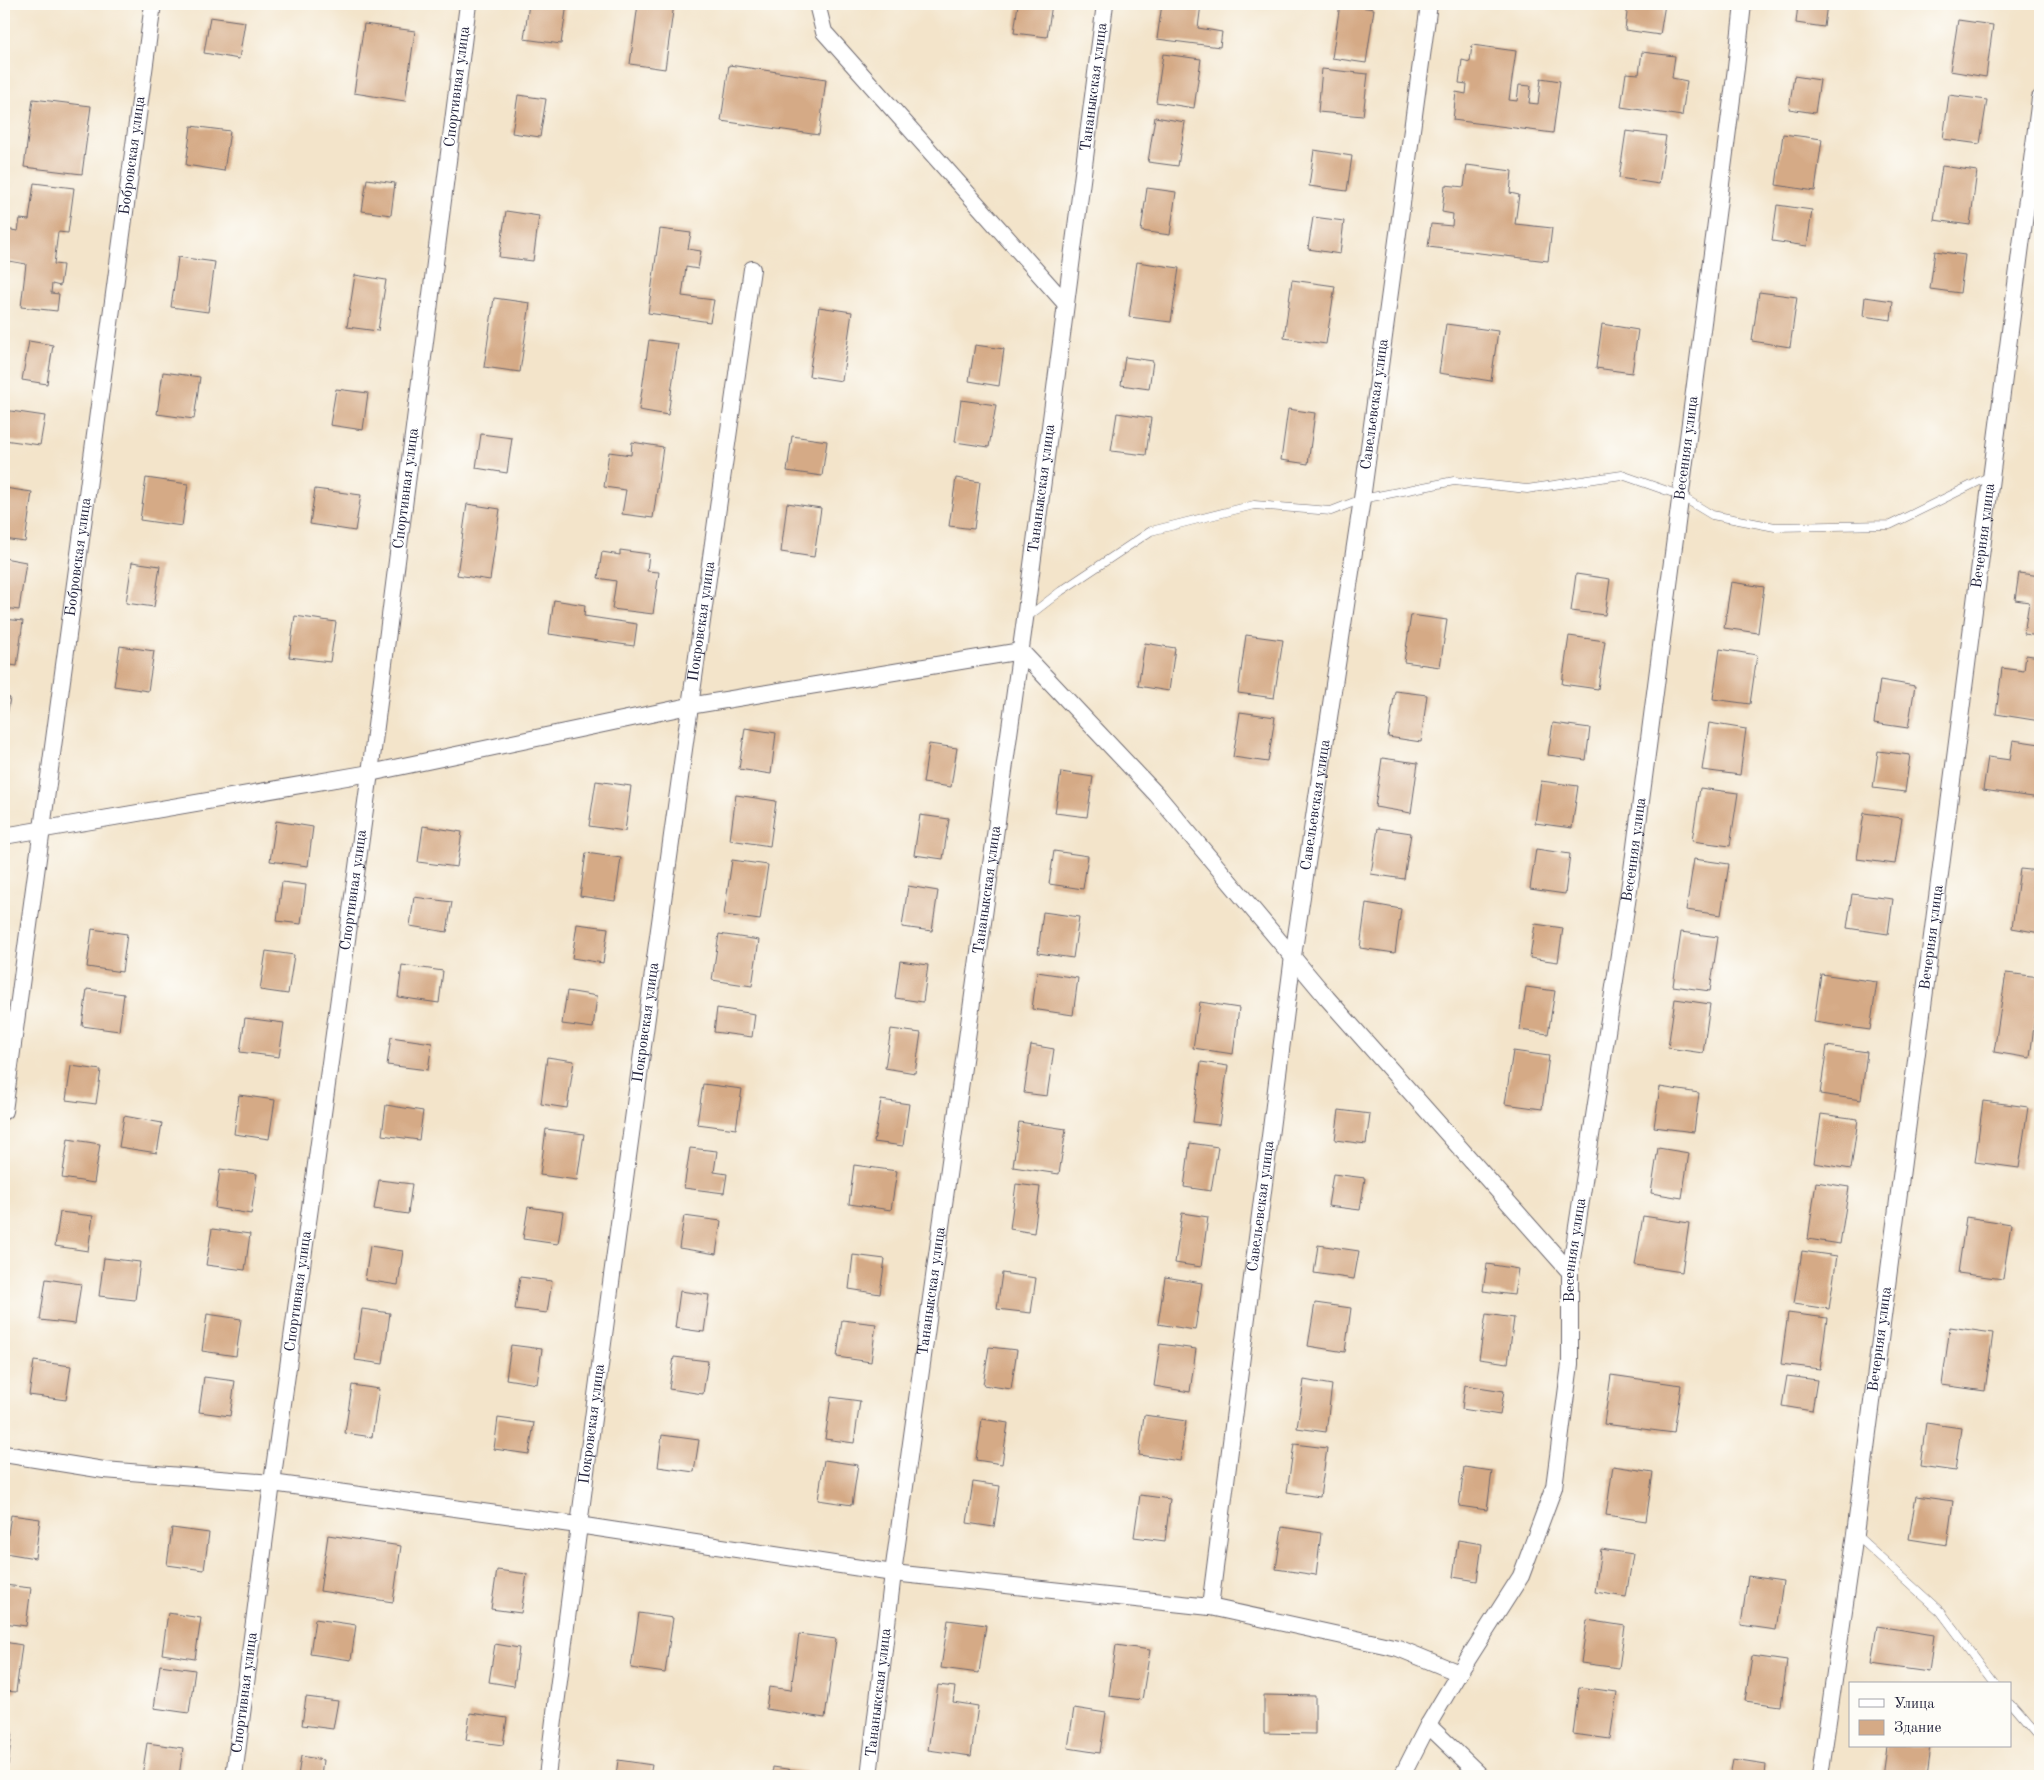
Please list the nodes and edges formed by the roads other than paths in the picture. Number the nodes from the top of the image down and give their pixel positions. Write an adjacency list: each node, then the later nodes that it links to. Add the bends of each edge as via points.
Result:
1 (153, 4): 17 (street, Бобровская улица)
2 (468, 4): 16 (street, Спортивная улица)
3 (817, 4): 9 (street, via 824,32)
4 (1106, 4): 9 (street, Тананыкская улица)
5 (1428, 4): 12 (street, Савельевская улица)
6 (1743, 4): 11 (street, Весенняя улица)
7 (2040, 98): 10 (street, Вечерняя улица)
8 (752, 269): 15 (street, Покровская улица)
9 (1065, 303): 13 (street, Тананыкская улица)
10 (1992, 476): 11 (lane, via 1890,525 1775,527 1712,515); 25 (street, Вечерняя улица)
11 (1680, 495): 12 (lane, via 1622,475 1527,489 1454,481); 21 (street, Весенняя улица, via 1632,870)
12 (1362, 499): 13 (lane, via 1331,511 1254,505 1151,531 1061,590); 19 (street, Савельевская улица)
13 (1025, 619): 14 (street, Тананыкская улица)
14 (1021, 651): 15 (street); 19 (street, via 1157,795); 26 (street, Тананыкская улица)
15 (689, 706): 16 (street); 24 (street, Покровская улица)
16 (370, 772): 17 (street); 23 (street, Спортивная улица)
17 (42, 829): 18 (street); 20 (street, Бобровская улица)
18 (4, 836)
19 (1293, 956): 21 (street); 27 (street, Савельевская улица)
20 (4, 1111)
21 (1570, 1272): 28 (street, Весенняя улица, via 1570,1364 1554,1487 1521,1576)
22 (4, 1454): 23 (street, via 104,1470)
23 (272, 1483): 24 (street); 33 (street, Спортивная улица)
24 (578, 1525): 26 (street); 34 (street, Покровская улица)
25 (1855, 1534): 29 (lane, via 1941,1612); 38 (street, Вечерняя улица)
26 (893, 1573): 27 (street); 35 (street, Тананыкская улица)
27 (1210, 1607): 28 (street, via 1398,1648)
28 (1459, 1673): 31 (street, Весенняя улица)
29 (1994, 1682)
30 (2012, 1706): 32 (lane)
31 (1428, 1725): 36 (street, Весенняя улица); 37 (street)
32 (2040, 1739)
33 (234, 1776)
34 (547, 1776)
35 (869, 1776)
36 (1402, 1776)
37 (1481, 1776)
38 (1820, 1776)

